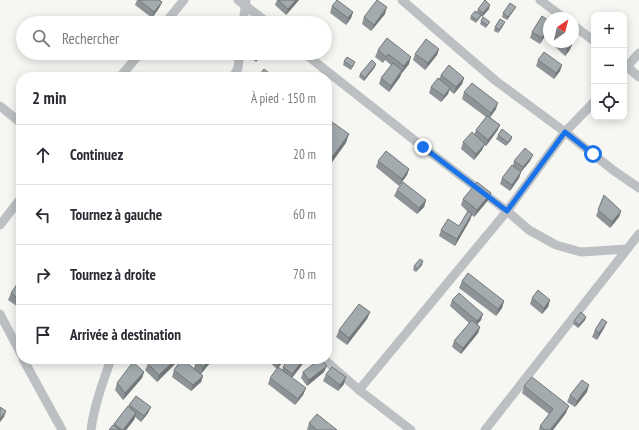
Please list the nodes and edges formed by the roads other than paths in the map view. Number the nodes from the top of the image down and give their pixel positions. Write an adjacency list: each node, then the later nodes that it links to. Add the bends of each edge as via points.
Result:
1 (184, 0): 6 (street)
2 (402, 0): 25 (street, via 496,81)
3 (540, 0): 5 (street)
4 (243, 2): 7 (street); 8 (street)
5 (556, 12)
6 (171, 16)
7 (243, 16)
8 (260, 16)
9 (579, 30): 10 (street)
10 (591, 39)
11 (639, 53): 15 (street)
12 (134, 60): 17 (street)
13 (239, 60): 18 (street)
14 (313, 60): 19 (street)
15 (627, 65)
16 (627, 68): 21 (street)
17 (124, 72)
18 (236, 72)
19 (328, 72)
20 (332, 75): 28 (street)
21 (639, 77)
22 (591, 105): 25 (street)
23 (0, 106): 24 (street)
24 (16, 119)
25 (565, 132): 26 (street); 28 (street)
26 (639, 188)
27 (16, 204): 29 (street)
28 (507, 211): 31 (street, via 529,230 556,245 581,252); 37 (street)
29 (0, 225)
30 (639, 234): 31 (street)
31 (627, 249): 41 (street)
32 (0, 314): 33 (street)
33 (16, 344)
34 (26, 364): 38 (street)
35 (109, 364): 39 (street)
36 (330, 364): 37 (street)
37 (359, 390): 40 (street)
38 (62, 430)
39 (91, 430)
40 (411, 430)
41 (485, 430)

